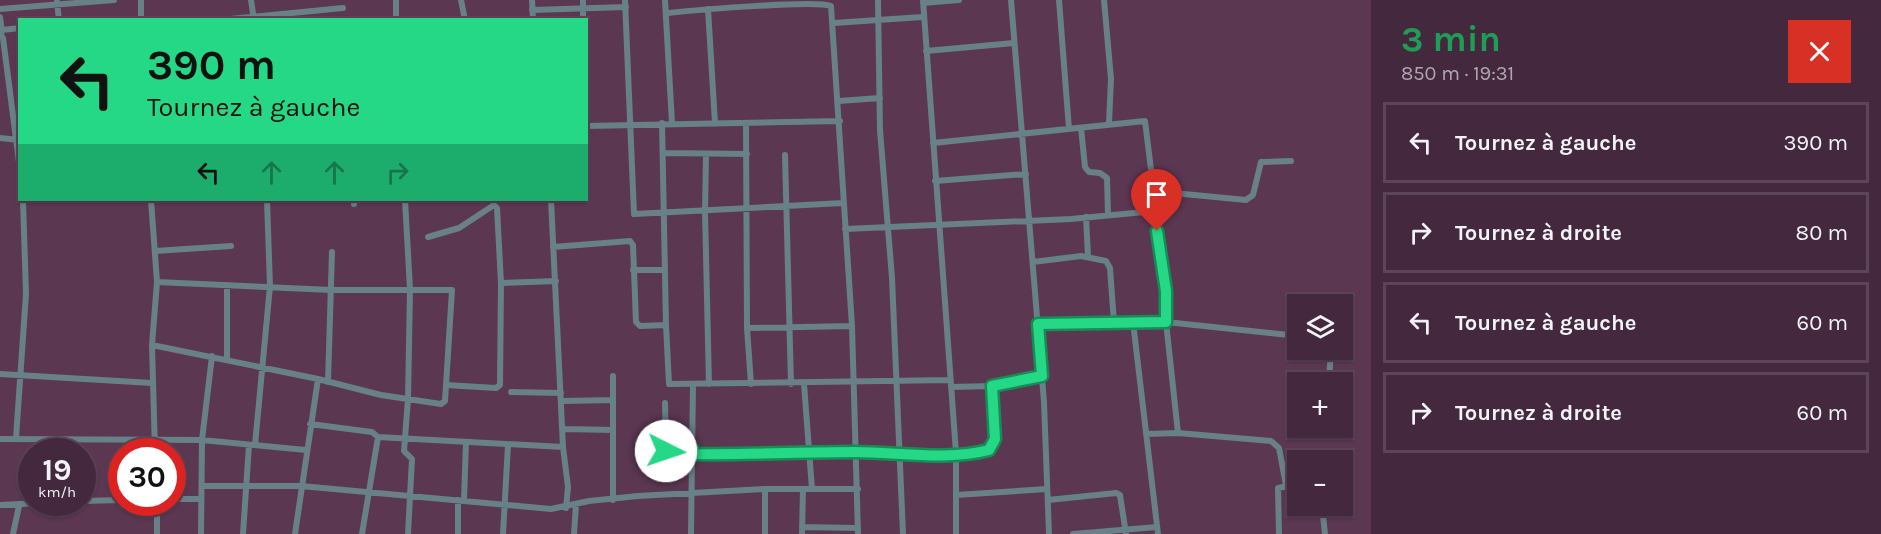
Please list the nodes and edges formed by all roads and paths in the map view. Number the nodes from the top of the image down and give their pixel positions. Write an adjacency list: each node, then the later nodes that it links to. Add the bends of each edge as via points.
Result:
1 (114, 0): 16 (street)
2 (141, 0): 29 (street)
3 (251, 0): 30 (street)
4 (396, 0): 31 (street)
5 (461, 0): 32 (street)
6 (532, 0): 24 (street)
7 (583, 0): 21 (street)
8 (665, 0): 25 (street)
9 (878, 0): 35 (street)
10 (959, 0): 18 (street)
11 (1011, 0): 39 (street)
12 (1059, 0): 52 (street)
13 (1104, 0): 48 (street, via 1111,80)
14 (793, 1): 15 (street); 17 (street)
15 (824, 1): 36 (street, via 831,6)
16 (57, 2): 22 (street); 28 (street)
17 (751, 2): 23 (street)
18 (923, 2): 27 (street)
19 (626, 4): 21 (street); 49 (street)
20 (343, 8): 30 (street)
21 (583, 8): 24 (street); 34 (street)
22 (0, 9)
23 (708, 9): 25 (street); 46 (street)
24 (532, 10): 33 (street)
25 (668, 13): 45 (street)
26 (0, 17): 38 (street)
27 (922, 17): 35 (street); 40 (street)
28 (59, 18)
29 (141, 18)
30 (254, 18)
31 (396, 18)
32 (465, 18)
33 (533, 18)
34 (583, 18)
35 (878, 21): 36 (street); 41 (street)
36 (834, 23): 42 (street)
37 (18, 29): 38 (street)
38 (1, 33): 55 (street)
39 (1014, 43): 40 (street); 53 (street)
40 (926, 51): 56 (street)
41 (880, 98): 42 (street); 80 (street)
42 (839, 101): 43 (street)
43 (840, 121): 47 (street); 70 (street)
44 (662, 123): 45 (street); 49 (street); 57 (street)
45 (672, 123): 46 (street)
46 (715, 123): 47 (street)
47 (746, 123): 58 (street)
48 (1109, 123): 51 (street); 64 (street, via 1145,121)
49 (632, 124): 50 (street); 75 (street, via 633,213)
50 (588, 126)
51 (1081, 128): 52 (street); 76 (street, via 1085,167 1107,178)
52 (1069, 129): 53 (street)
53 (1023, 134): 56 (street); 62 (street)
54 (0, 138): 55 (street)
55 (18, 139)
56 (933, 142): 63 (street)
57 (664, 153): 59 (street); 75 (street)
58 (747, 154): 59 (street); 72 (street)
59 (706, 155): 74 (street)
60 (785, 155): 71 (street)
61 (1291, 161): 64 (street, via 1261,162 1252,195 1246,200)
62 (1026, 174): 63 (street); 78 (street)
63 (935, 181): 79 (street)
64 (1153, 191): 73 (street)
65 (23, 201): 112 (street, via 26,294)
66 (152, 201): 85 (street)
67 (267, 201): 95 (street)
68 (405, 201): 96 (street)
69 (551, 201): 84 (street)
70 (843, 203): 71 (street); 81 (street)
71 (786, 206): 72 (street); 104 (street)
72 (748, 208): 74 (street); 105 (street)
73 (1155, 211): 76 (street); 100 (street, via 1166,291)
74 (705, 212): 75 (street); 121 (street)
75 (665, 214): 90 (street)
76 (1108, 214): 77 (street)
77 (1086, 217): 78 (street); 87 (street)
78 (1029, 219): 79 (street); 88 (street)
79 (938, 224): 80 (street); 120 (street)
80 (887, 228): 81 (street); 118 (street)
81 (845, 229): 103 (street)
82 (428, 237): 93 (street, via 459,228 496,206)
83 (231, 246): 85 (street)
84 (553, 247): 89 (street, via 630,241); 91 (street)
85 (155, 251): 92 (street)
86 (332, 252): 97 (street)
87 (1088, 256): 88 (street); 98 (street, via 1101,258 1110,268)
88 (1033, 262): 101 (street)
89 (633, 270): 90 (street); 102 (street, via 637,325)
90 (665, 270): 102 (street)
91 (556, 281): 93 (street); 129 (street)
92 (157, 282): 94 (street); 107 (street)
93 (501, 283): 125 (street, via 500,385)
94 (226, 285): 95 (street); 109 (street)
95 (270, 286): 97 (street); 110 (street)
96 (410, 289): 97 (street); 125 (street, via 452,290); 130 (street)
97 (331, 290): 116 (street)
98 (1114, 322): 99 (street); 101 (street)
99 (1133, 322): 100 (street); 138 (street)
100 (1166, 322): 106 (street); 137 (street)
101 (1038, 324): 114 (street)
102 (666, 325): 126 (street, via 669,384)
103 (852, 326): 104 (street); 117 (street)
104 (790, 327): 105 (street); 123 (street)
105 (747, 328): 122 (street)
106 (1287, 335)
107 (152, 345): 108 (street); 119 (street)
108 (212, 356): 109 (street); 146 (street)
109 (227, 359): 110 (street)
110 (264, 369): 115 (street); 148 (street)
111 (0, 374): 112 (street)
112 (19, 376): 119 (street); 140 (street)
113 (613, 376): 131 (street)
114 (1042, 376): 127 (street); 167 (street)
115 (318, 379): 116 (street); 134 (street)
116 (328, 382): 130 (street)
117 (854, 382): 118 (street); 124 (street); 155 (street)
118 (897, 382): 120 (street); 158 (street)
119 (152, 383): 141 (street)
120 (950, 383): 127 (street); 156 (street)
121 (709, 384): 122 (street); 126 (street)
122 (751, 384): 123 (street)
123 (791, 384): 124 (street)
124 (804, 384): 157 (street)
125 (446, 385): 130 (street, via 444,403)
126 (693, 385): 154 (street)
127 (992, 386): 156 (street, via 993,445 981,452)
128 (511, 392): 129 (street)
129 (561, 393): 132 (street)
130 (408, 399): 145 (street)
131 (613, 399): 132 (street); 136 (street)
132 (562, 401): 135 (street)
133 (665, 403): 153 (street)
134 (310, 424): 139 (street, via 372,432); 151 (street)
135 (563, 429): 136 (street); 150 (street)
136 (613, 430): 175 (street)
137 (1179, 433): 138 (street); 159 (street, via 1271,441 1279,448)
138 (1146, 434): 186 (street)
139 (378, 437): 145 (street); 168 (street)
140 (16, 438): 142 (street); 143 (street)
141 (154, 438)
142 (0, 439)
143 (108, 439)
144 (186, 440): 146 (street)
145 (406, 440): 147 (street); 171 (street, via 404,453 412,459)
146 (202, 441): 148 (street); 160 (street)
147 (466, 442): 149 (street); 174 (street)
148 (252, 445): 151 (street); 161 (street)
149 (508, 445): 150 (street); 177 (street)
150 (563, 447): 181 (street, via 568,478)
151 (306, 450): 162 (street)
152 (645, 451): 153 (street)
153 (666, 451): 154 (street)
154 (693, 452): 157 (street); 169 (street)
155 (856, 452): 157 (street); 158 (street); 166 (street)
156 (956, 453): 158 (street); 170 (street)
157 (810, 454): 165 (street)
158 (901, 454): 201 (street)
159 (1286, 485): 205 (street, via 1278,488)
160 (202, 486): 161 (street); 173 (street)
161 (246, 486): 162 (street); 192 (street)
162 (302, 486): 168 (street); 193 (street)
163 (765, 489): 164 (street); 169 (street); 200 (street)
164 (802, 489): 165 (street); 185 (street)
165 (812, 489): 166 (street)
166 (858, 489): 187 (street)
167 (1047, 489): 170 (street); 176 (street)
168 (367, 493): 171 (street); 194 (street)
169 (692, 493): 175 (street); 199 (street)
170 (956, 495): 202 (street)
171 (410, 497): 174 (street); 195 (street)
172 (186, 499): 173 (street)
173 (201, 499): 191 (street)
174 (461, 500): 177 (street); 196 (street)
175 (613, 500): 179 (street)
176 (1048, 500): 188 (street, via 1116,493 1120,495); 203 (street)
177 (504, 503): 181 (street); 197 (street)
178 (0, 505): 180 (street)
179 (576, 505): 181 (street); 198 (street)
180 (18, 506)
181 (566, 508)
182 (18, 512): 189 (street)
183 (157, 516): 190 (street)
184 (1323, 516): 206 (street)
185 (802, 530): 187 (street)
186 (1157, 530): 188 (street)
187 (858, 531)
188 (1126, 532): 204 (street)
189 (14, 534)
190 (157, 534)
191 (201, 534)
192 (243, 534)
193 (296, 534)
194 (363, 534)
195 (408, 534)
196 (458, 534)
197 (503, 534)
198 (574, 534)
199 (691, 534)
200 (765, 534)
201 (903, 534)
202 (956, 534)
203 (1049, 534)
204 (1073, 534)
205 (1280, 534)
206 (1325, 534)

